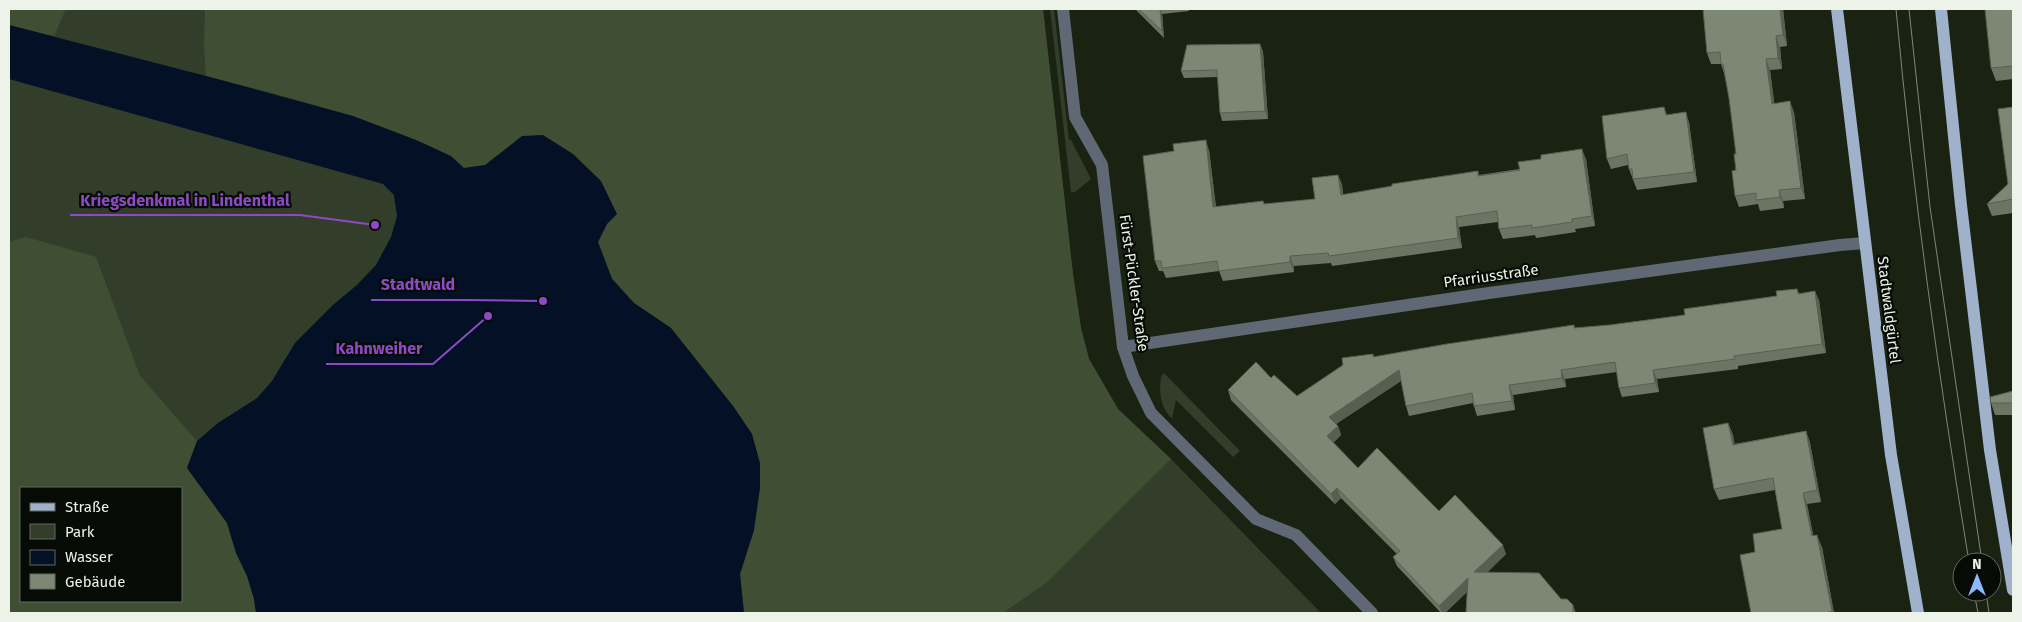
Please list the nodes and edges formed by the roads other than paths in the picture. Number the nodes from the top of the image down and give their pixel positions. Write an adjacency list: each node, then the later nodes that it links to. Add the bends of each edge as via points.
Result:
1 (1063, 9): 5 (street, Fürst-Pückler-Straße, via 1075,117 1102,164)
2 (1838, 9): 4 (main road, Stadtwaldgürtel)
3 (1941, 9): 6 (main road, via 1990,450)
4 (1865, 243): 5 (street, Pfarriusstraße, via 1489,292); 8 (main road, Stadtwaldgürtel, via 1891,455)
5 (1123, 347): 7 (street, Fürst-Pückler-Straße, via 1151,413 1256,519 1296,535)
6 (2013, 590)
7 (1372, 613)
8 (1918, 613)

